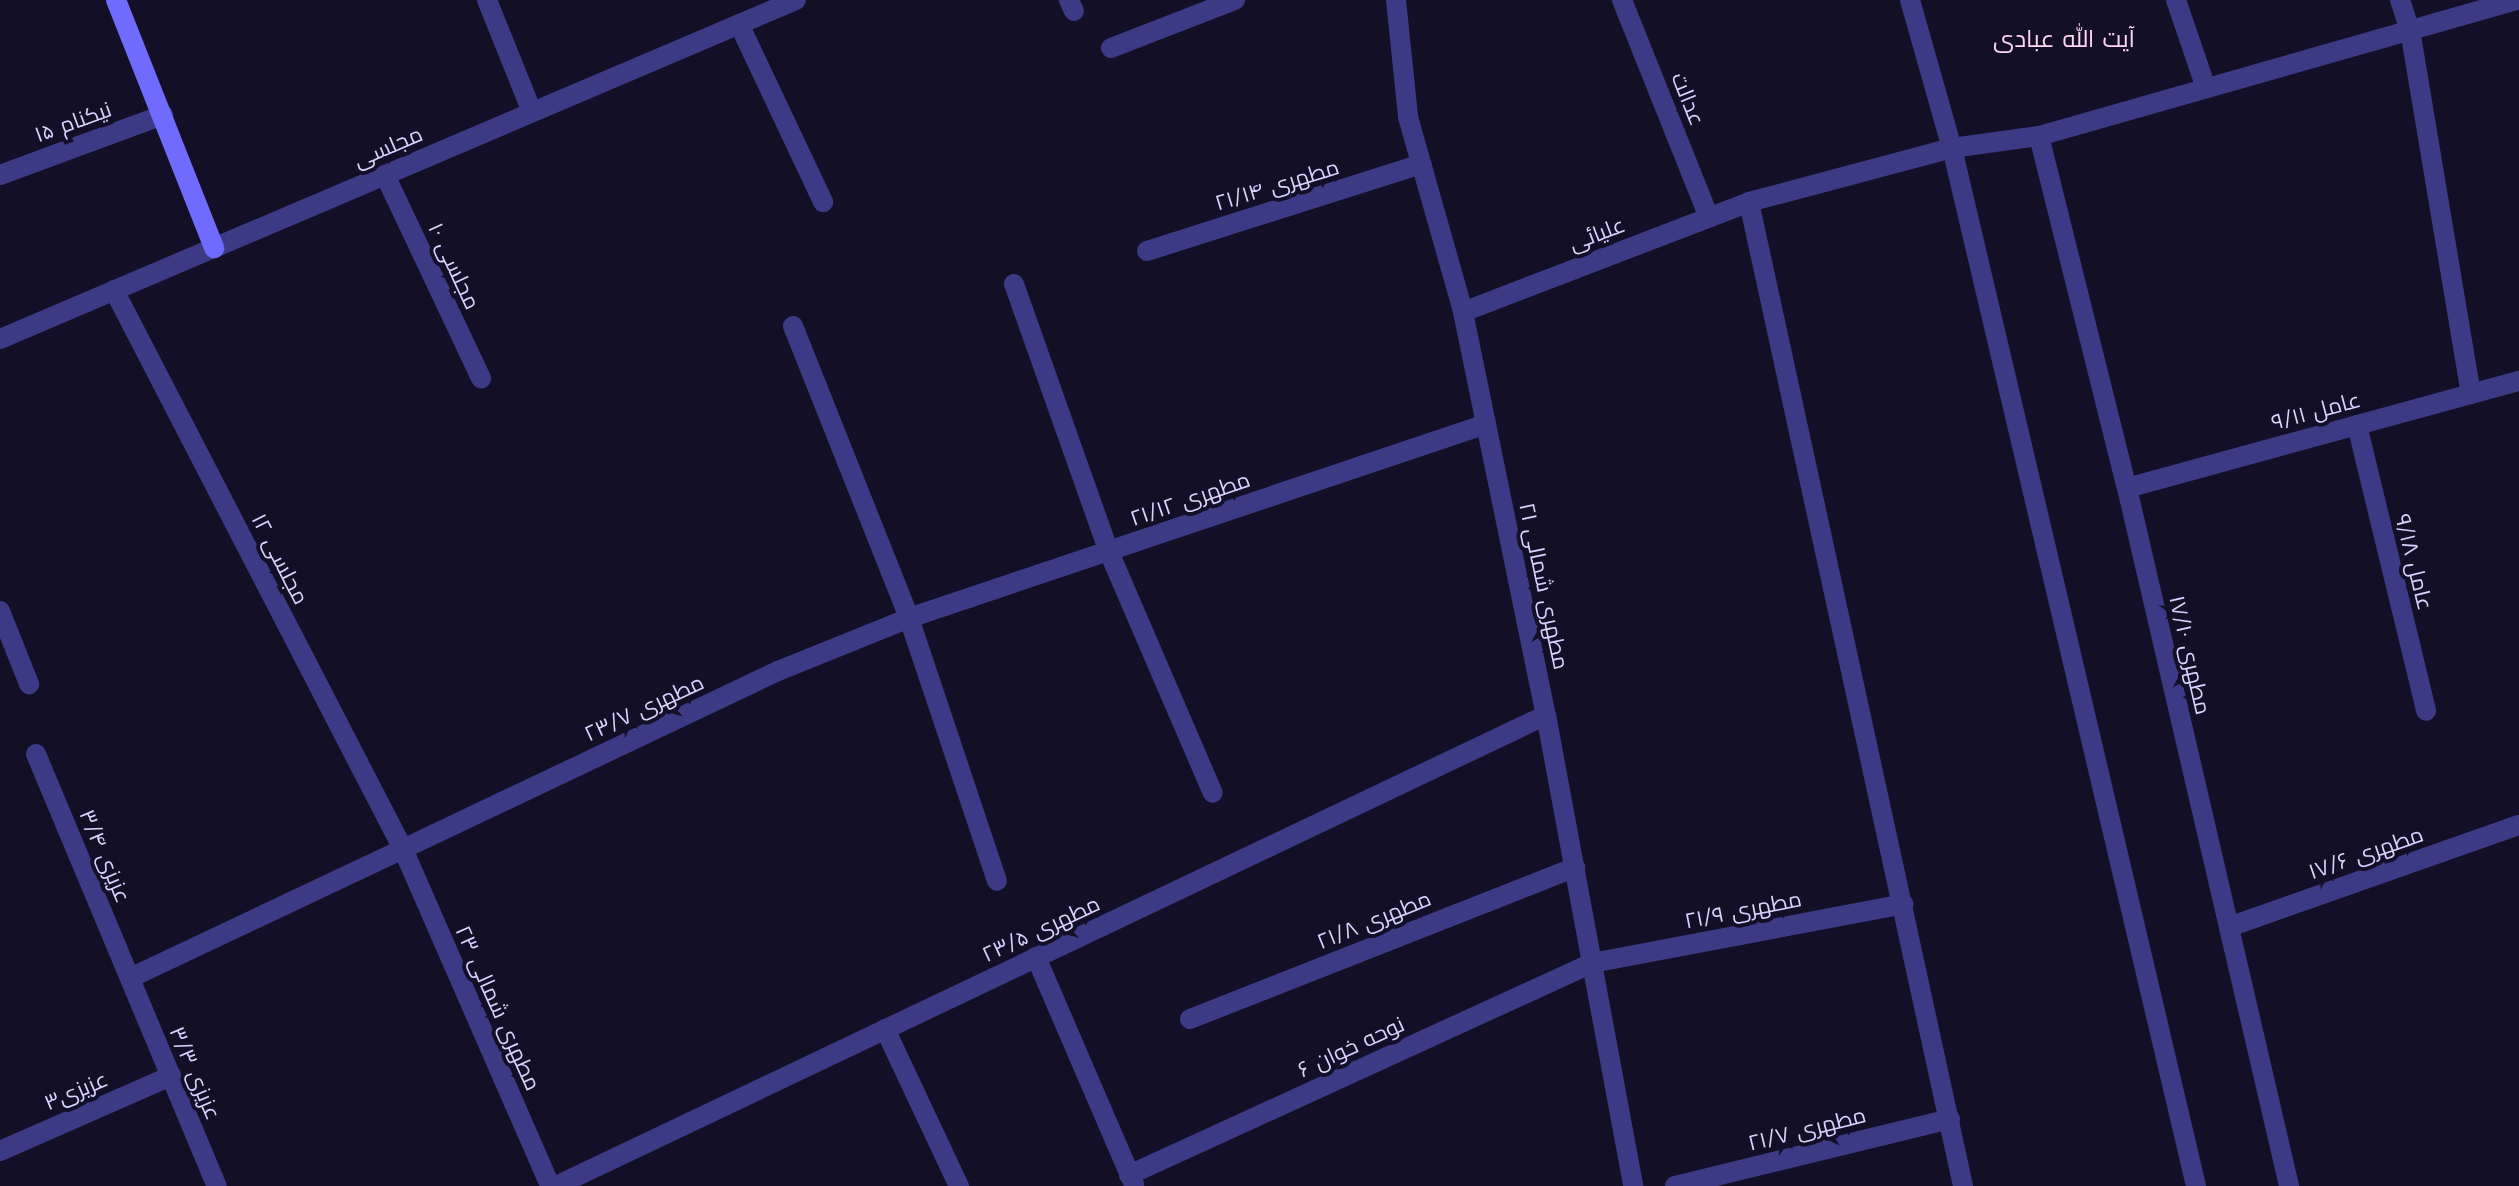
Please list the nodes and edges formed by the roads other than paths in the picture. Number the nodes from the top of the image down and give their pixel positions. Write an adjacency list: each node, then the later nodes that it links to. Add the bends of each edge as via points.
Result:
1 (116, 0): 16 (street)
2 (487, 0): 15 (street)
3 (796, 0): 11 (street, مجلسی)
4 (1235, 0): 13 (street)
5 (1396, 0): 19 (street, مطهری شمالی ۲۱, via 1408,117)
6 (1622, 0): 24 (street, عدالت)
7 (1910, 0): 18 (street)
8 (2176, 0): 14 (street)
9 (2400, 0): 12 (street)
10 (2517, 0): 12 (street)
11 (739, 24): 15 (street, مجلسی); 22 (street)
12 (2410, 30): 14 (street); 34 (street)
13 (1111, 48)
14 (2206, 88): 17 (street)
15 (532, 112): 21 (street, مجلسی)
16 (163, 115): 20 (street, نیکنام ۱۵); 25 (street)
17 (2039, 136): 18 (street); 37 (street, مطهری ۱۷/۱۰)
18 (1952, 148): 23 (street); 68 (street)
19 (1422, 164): 26 (street, مطهری ۲۱/۱۴); 29 (street, مطهری شمالی ۲۱)
20 (0, 175)
21 (385, 175): 25 (street, مجلسی); 32 (street, مجلسی ۱۰)
22 (823, 202)
23 (1749, 202): 24 (street, علیائی); 50 (street)
24 (1709, 217): 29 (street, علیائی)
25 (214, 248): 28 (street, مجلسی)
26 (1147, 251)
27 (1014, 284): 38 (street)
28 (114, 290): 31 (street, مجلسی); 47 (street, مجلسی ۱۲)
29 (1463, 312): 35 (street, مطهری شمالی ۲۱)
30 (793, 326): 40 (street)
31 (0, 339)
32 (481, 378)
33 (2519, 381): 34 (street, عامل ۹/۱۱)
34 (2471, 394): 36 (street, عامل ۹/۱۱)
35 (1486, 424): 38 (street, مطهری ۲۱/۱۲); 43 (street, مطهری شمالی ۲۱)
36 (2357, 425): 37 (street, عامل ۹/۱۱); 42 (street, عامل ۹/۱۸)
37 (2127, 488): 51 (street, مطهری ۱۷/۱۰)
38 (1109, 552): 40 (street, مطهری ۲۱/۱۲); 45 (street)
39 (0, 611): 41 (street)
40 (909, 618): 47 (street, مطهری ۲۳/۷, via 778,671); 49 (street)
41 (29, 684)
42 (2426, 711)
43 (1546, 715): 48 (street, مطهری شمالی ۲۱); 52 (street, مطهری ۲۳/۵)
44 (36, 754): 54 (street, عزیزی ۳/۴)
45 (1213, 793)
46 (2519, 825): 51 (street, مطهری ۱۷/۶)
47 (403, 849): 54 (street, مطهری ۲۳/۷); 62 (street, مطهری شمالی ۲۳)
48 (1575, 867): 53 (street, مطهری شمالی ۲۱); 55 (street, مطهری ۲۱/۸)
49 (997, 881)
50 (1903, 904): 53 (street, مطهری ۲۱/۹); 58 (street)
51 (2229, 927): 69 (street, مطهری ۱۷/۱۰)
52 (1036, 957): 56 (street, مطهری ۲۳/۵); 60 (street)
53 (1592, 963): 60 (street, نوحه خوان ۶); 65 (street, مطهری شمالی ۲۱)
54 (130, 978): 57 (street, عزیزی ۳/۳)
55 (1190, 1019)
56 (885, 1029): 63 (street, مطهری ۲۳/۵); 64 (street)
57 (171, 1076): 59 (street, عزیزی۳); 61 (street, عزیزی ۳/۳)
58 (1950, 1119): 66 (street, مطهری ۲۱/۷); 67 (street)
59 (0, 1151)
60 (1132, 1180)
61 (217, 1186)
62 (550, 1186)
63 (556, 1186)
64 (959, 1186)
65 (1633, 1186)
66 (1675, 1186)
67 (1963, 1186)
68 (2196, 1186)
69 (2289, 1186)

